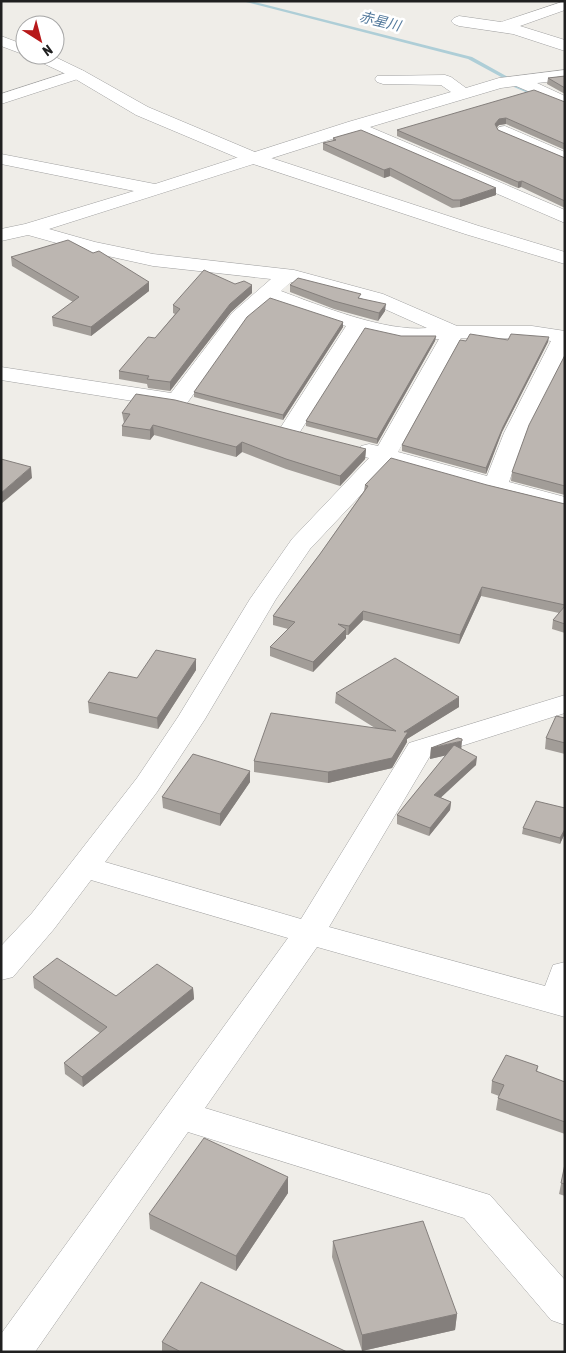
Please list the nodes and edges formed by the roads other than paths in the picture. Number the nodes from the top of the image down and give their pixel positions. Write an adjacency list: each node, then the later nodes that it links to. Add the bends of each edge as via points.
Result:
1 (565, 5): 3 (street)
2 (459, 21): 3 (street)
3 (505, 26): 6 (street, via 544,36)
4 (1, 41): 5 (street)
5 (15, 46)
6 (565, 46)
7 (59, 65): 8 (street)
8 (78, 74): 13 (street); 18 (street, via 142,111)
9 (565, 75): 11 (street)
10 (383, 79): 12 (street, via 441,73)
11 (519, 81): 12 (street); 14 (street)
12 (463, 93): 15 (street)
13 (1, 99)
14 (565, 102)
15 (354, 126): 18 (street); 21 (street)
16 (505, 131): 19 (street)
17 (1, 159): 20 (street)
18 (256, 159): 20 (street); 24 (street)
19 (565, 159)
20 (156, 190): 22 (street)
21 (565, 217)
22 (29, 229): 23 (street); 25 (street, via 154,260)
23 (1, 235)
24 (565, 258)
25 (288, 275): 26 (street); 28 (street, via 376,298)
26 (268, 294): 27 (street); 30 (street, via 239,317 186,403)
27 (358, 324): 28 (street, via 398,334); 31 (street)
28 (454, 332): 29 (street, via 532,332); 33 (street)
29 (565, 337): 34 (street, via 515,433)
30 (1, 373)
31 (290, 430)
32 (347, 445): 33 (street)
33 (385, 455): 34 (street); 37 (street, via 301,544 147,785)
34 (495, 487): 35 (street)
35 (565, 505)
36 (565, 704): 38 (street, via 419,750)
37 (85, 866): 38 (street); 39 (street)
38 (309, 933): 40 (street); 41 (street)
39 (1, 968)
40 (562, 993)
41 (180, 1114): 42 (street, via 477,1206); 43 (street)
42 (565, 1308)
43 (12, 1352)

